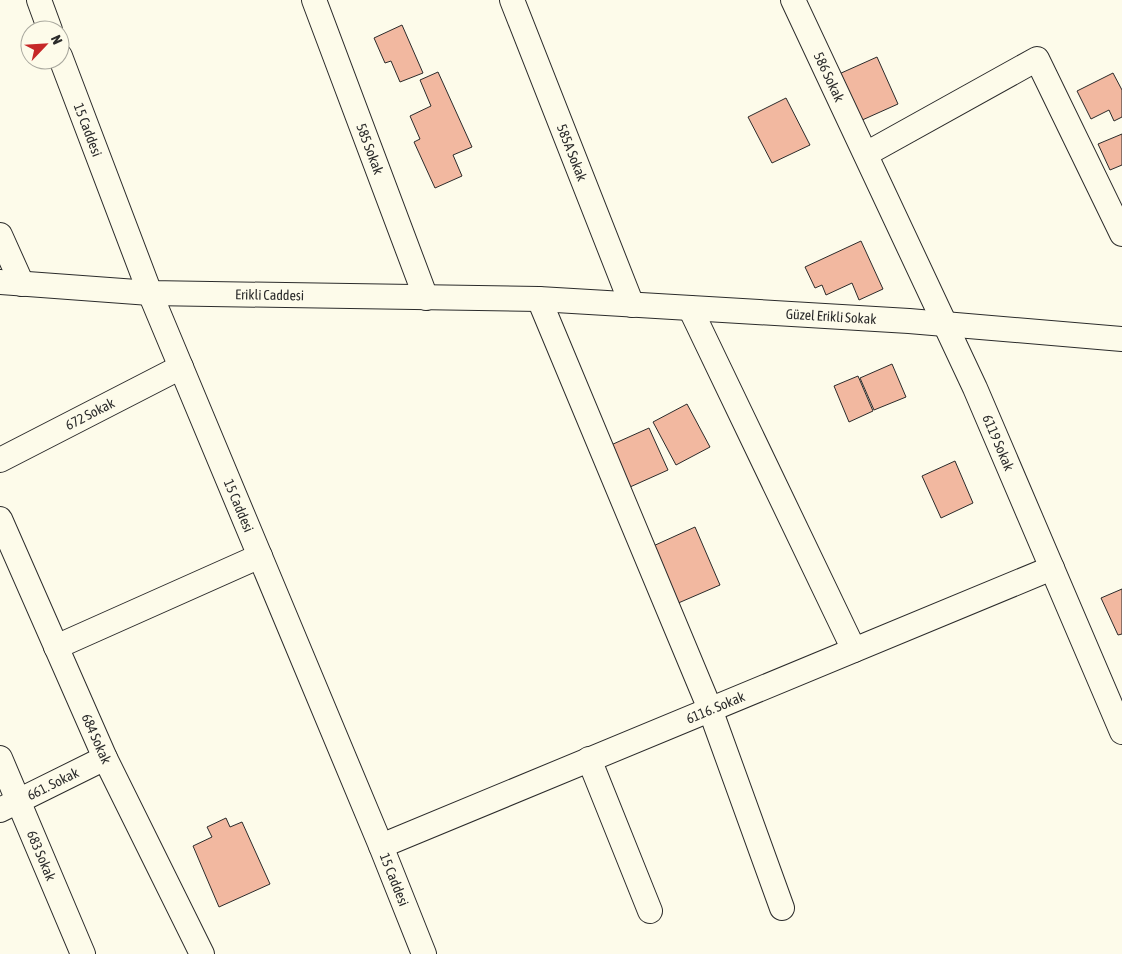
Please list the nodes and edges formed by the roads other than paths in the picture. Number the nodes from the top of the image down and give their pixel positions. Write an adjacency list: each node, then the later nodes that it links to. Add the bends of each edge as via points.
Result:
1 (39, 0): 5 (street)
2 (314, 0): 12 (street, 585 Sokak)
3 (512, 0): 14 (street, 585A Sokak)
4 (793, 0): 7 (street, 586 Sokak)
5 (46, 20)
6 (65, 70): 11 (street, 15 Caddesi)
7 (866, 154): 8 (street, via 1037,59); 16 (street, 6119 Sokak)
8 (1122, 234)
9 (0, 235): 10 (street)
10 (11, 283): 11 (street, Erikli Caddesi)
11 (150, 293): 12 (street, Erikli Caddesi); 18 (street, 15 Caddesi)
12 (426, 298): 13 (street, Erikli Caddesi)
13 (540, 299): 14 (street, Güzel Erikli Sokak); 25 (street)
14 (632, 305): 15 (street, Güzel Erikli Sokak)
15 (690, 308): 16 (street, Güzel Erikli Sokak); 24 (street)
16 (946, 325): 17 (street, Güzel Erikli Sokak); 22 (street, 6119 Sokak)
17 (1122, 339)
18 (181, 367): 19 (street, 672 Sokak); 21 (street, 15 Caddesi)
19 (0, 460)
20 (0, 519): 23 (street, 684 Sokak)
21 (260, 556): 23 (street); 31 (street, 15 Caddesi)
22 (1052, 568): 24 (street, 6116. Sokak); 26 (street, 6119 Sokak)
23 (56, 647): 28 (street, 684 Sokak)
24 (854, 650): 25 (street, 6116. Sokak)
25 (710, 709): 29 (street, 6116. Sokak); 32 (street)
26 (1122, 732)
27 (0, 758): 30 (street, 683 Sokak)
28 (105, 758): 30 (street, 661. Sokak); 35 (street, 684 Sokak)
29 (589, 759): 31 (street, 6116. Sokak); 33 (street)
30 (10, 806): 34 (street, 683 Sokak)
31 (381, 846): 36 (street, 15 Caddesi)
32 (782, 908)
33 (650, 911)
34 (83, 954)
35 (202, 954)
36 (424, 954)

